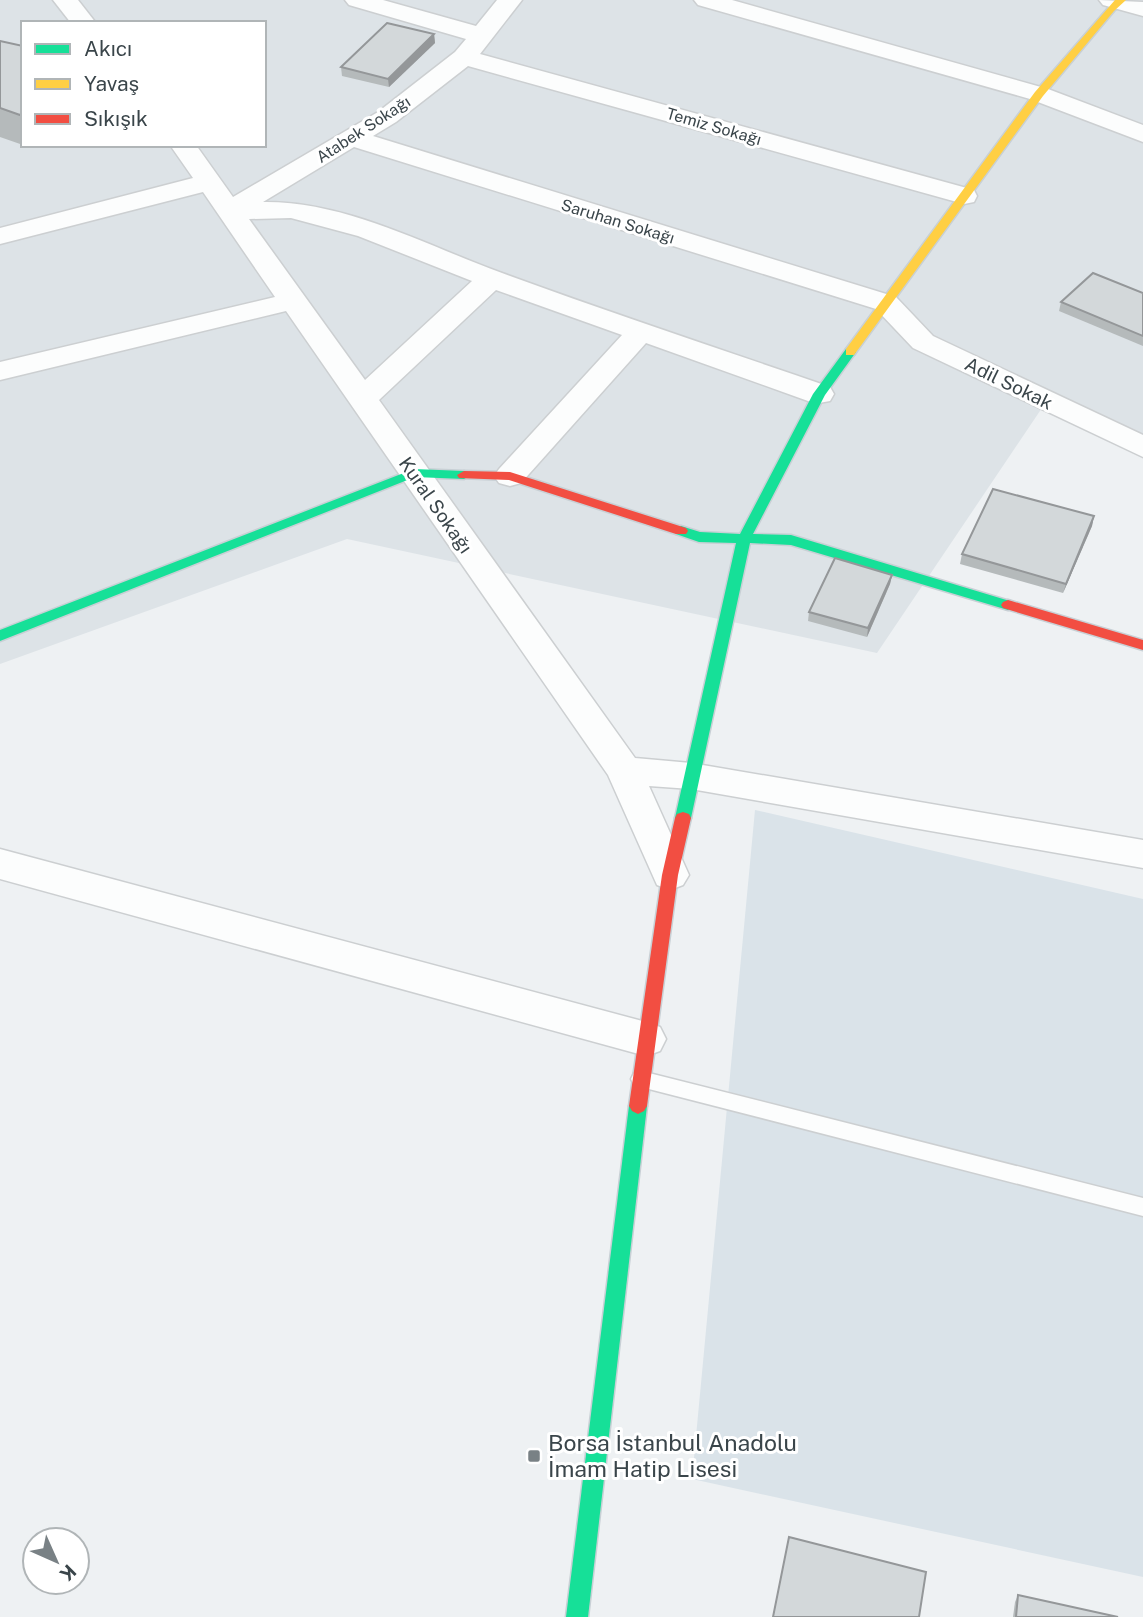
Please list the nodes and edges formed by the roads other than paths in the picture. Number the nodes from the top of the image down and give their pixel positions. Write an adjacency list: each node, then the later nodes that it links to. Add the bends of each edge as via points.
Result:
1 (65, 0): 7 (street)
2 (358, 0): 8 (street)
3 (510, 0): 8 (street, Atabek Sokağı)
4 (705, 0): 10 (street)
5 (1117, 1): 6 (street); 10 (street)
6 (1143, 9)
7 (82, 21)
8 (480, 35): 9 (street, Atabek Sokağı)
9 (464, 57): 12 (street, Atabek Sokağı, via 387,117); 15 (street, Temiz Sokağı)
10 (1039, 94): 11 (street); 15 (street)
11 (1143, 134)
12 (351, 138): 16 (street, Atabek Sokağı); 20 (street, Saruhan Sokağı)
13 (184, 147): 14 (street, Kural Sokağı)
14 (210, 182): 16 (street, Kural Sokağı); 17 (street)
15 (964, 196): 20 (street)
16 (230, 211): 18 (street, via 292,210 368,230); 19 (street, Kural Sokağı)
17 (0, 236)
18 (491, 279): 21 (street); 24 (street)
19 (293, 301): 22 (street); 24 (street, Kural Sokağı)
20 (886, 303): 23 (street); 25 (street, Adil Sokak, via 923,342)
21 (641, 331): 23 (street); 27 (street)
22 (0, 371)
23 (819, 394): 28 (street)
24 (362, 399): 26 (street, Kural Sokağı)
25 (1143, 447)
26 (414, 473): 27 (street); 29 (street); 31 (street, Kural Sokağı)
27 (510, 476): 28 (street, via 699,537)
28 (744, 539): 30 (street, via 791,540); 32 (street)
29 (0, 636)
30 (1143, 645)
31 (624, 770): 32 (street); 35 (street, Kural Sokağı)
32 (691, 776): 33 (street); 35 (street)
33 (1143, 854)
34 (0, 864): 36 (street)
35 (670, 875): 36 (street)
36 (646, 1039): 37 (street)
37 (641, 1079): 38 (lane); 39 (street)
38 (1143, 1207)
39 (577, 1617)

